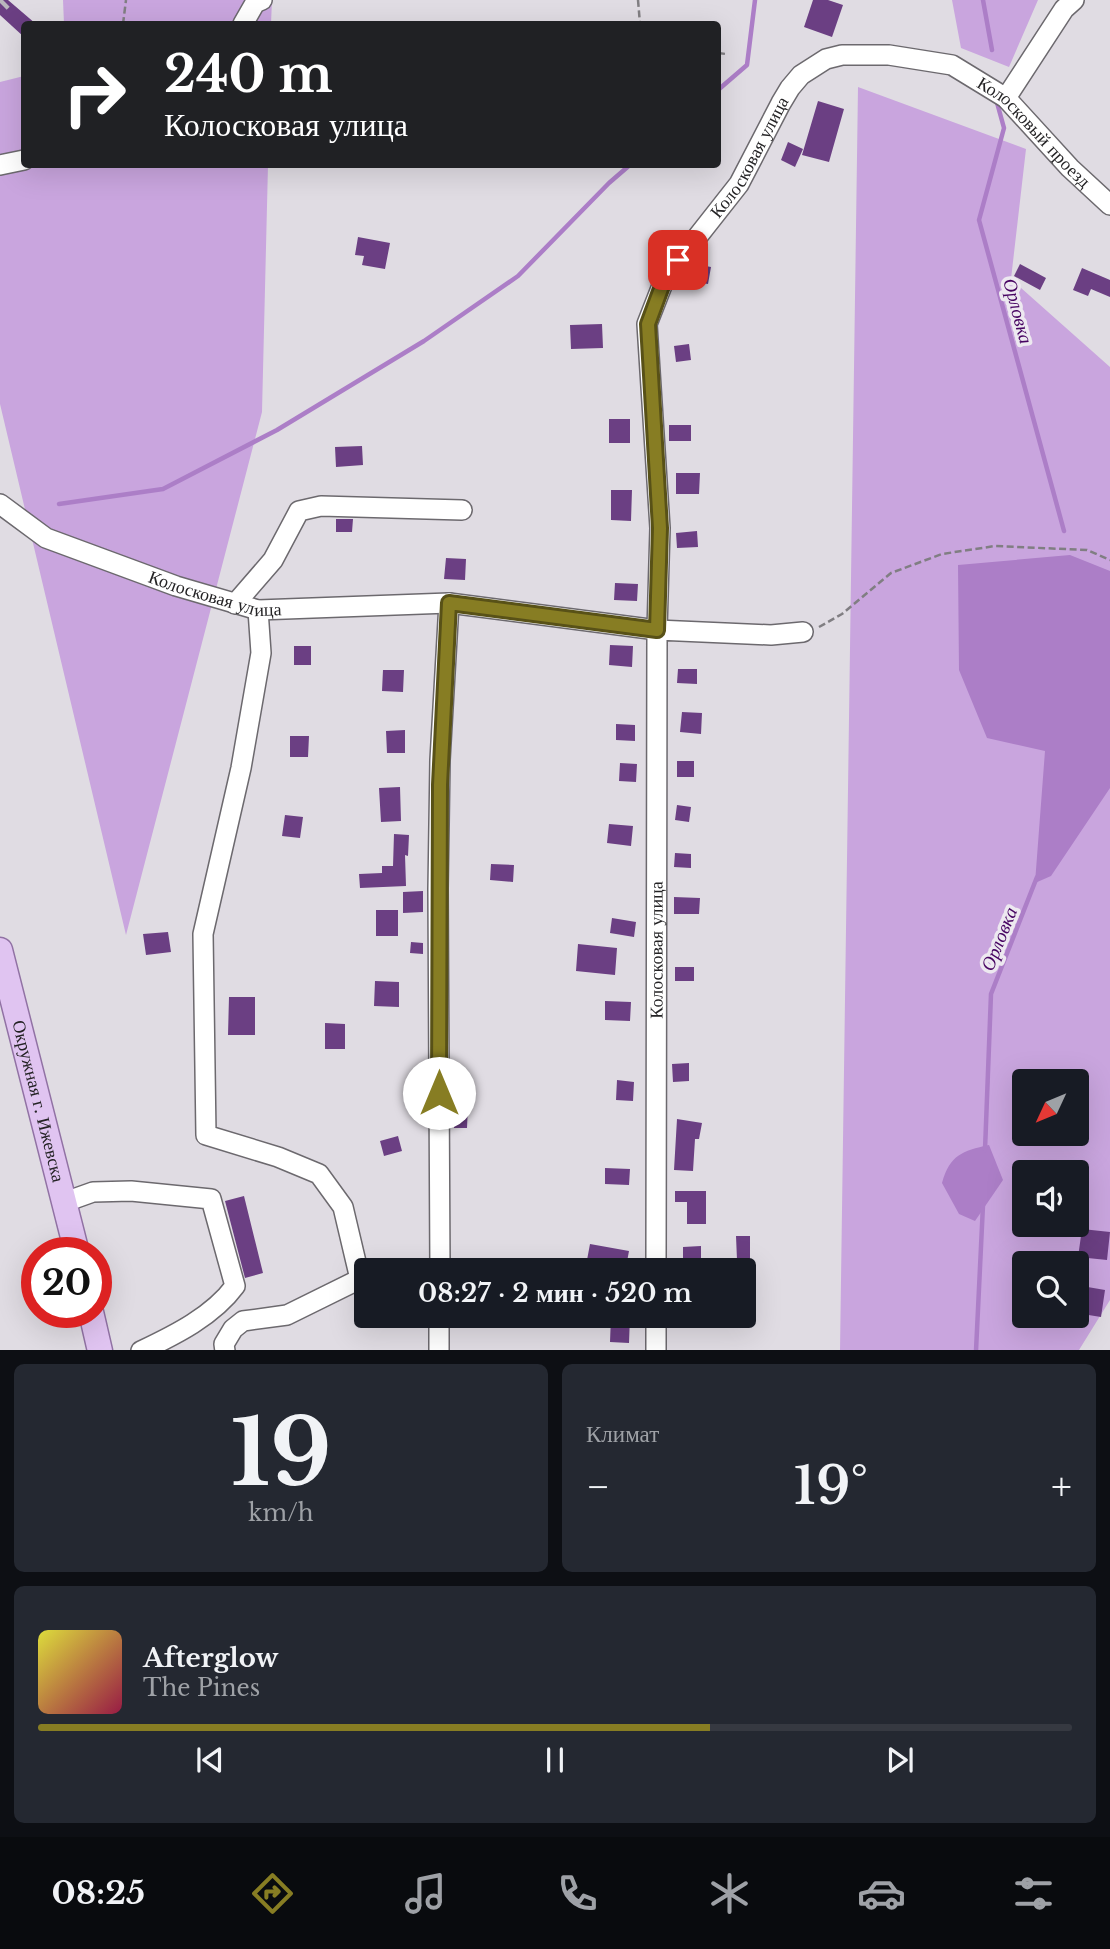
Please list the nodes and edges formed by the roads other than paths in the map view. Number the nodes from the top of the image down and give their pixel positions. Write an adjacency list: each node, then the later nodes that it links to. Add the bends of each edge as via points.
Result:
1 (1074, 0): 5 (street)
2 (258, 1): 3 (street)
3 (245, 21)
4 (952, 65): 5 (street, Колосковый проезд); 14 (street, Колосковая улица, via 889,55 842,55 826,59 802,75 781,103 739,184 665,278 648,324 660,528)
5 (1006, 98): 8 (street, Колосковый проезд)
6 (21, 161): 7 (street)
7 (0, 165)
8 (1110, 205)
9 (0, 504): 12 (street, Колосковая улица, via 46,538)
10 (462, 510): 12 (street, via 321,506 299,511 273,560)
11 (449, 603): 13 (street, Колосковая улица); 14 (street, Колосковая улица); 20 (street, via 438,889)
12 (234, 604): 13 (street, Колосковая улица)
13 (258, 610): 19 (street, via 261,653 241,768 203,934 206,1135 320,1174 343,1207)
14 (657, 630): 15 (street); 21 (street, Колосковая улица)
15 (803, 632)
16 (0, 950): 17 (main road, Окружная г. Ижевска)
17 (65, 1202): 18 (main road, Окружная г. Ижевска); 27 (street, via 93,1192 131,1191 211,1199 235,1286 224,1301 172,1336)
18 (73, 1237)
19 (357, 1258)
20 (440, 1258)
21 (656, 1258)
22 (354, 1283): 28 (street, via 287,1315 243,1321 233,1329)
23 (95, 1328): 26 (main road)
24 (439, 1328): 29 (street)
25 (656, 1328): 30 (street)
26 (100, 1350)
27 (141, 1350)
28 (225, 1350)
29 (439, 1350)
30 (656, 1350)

